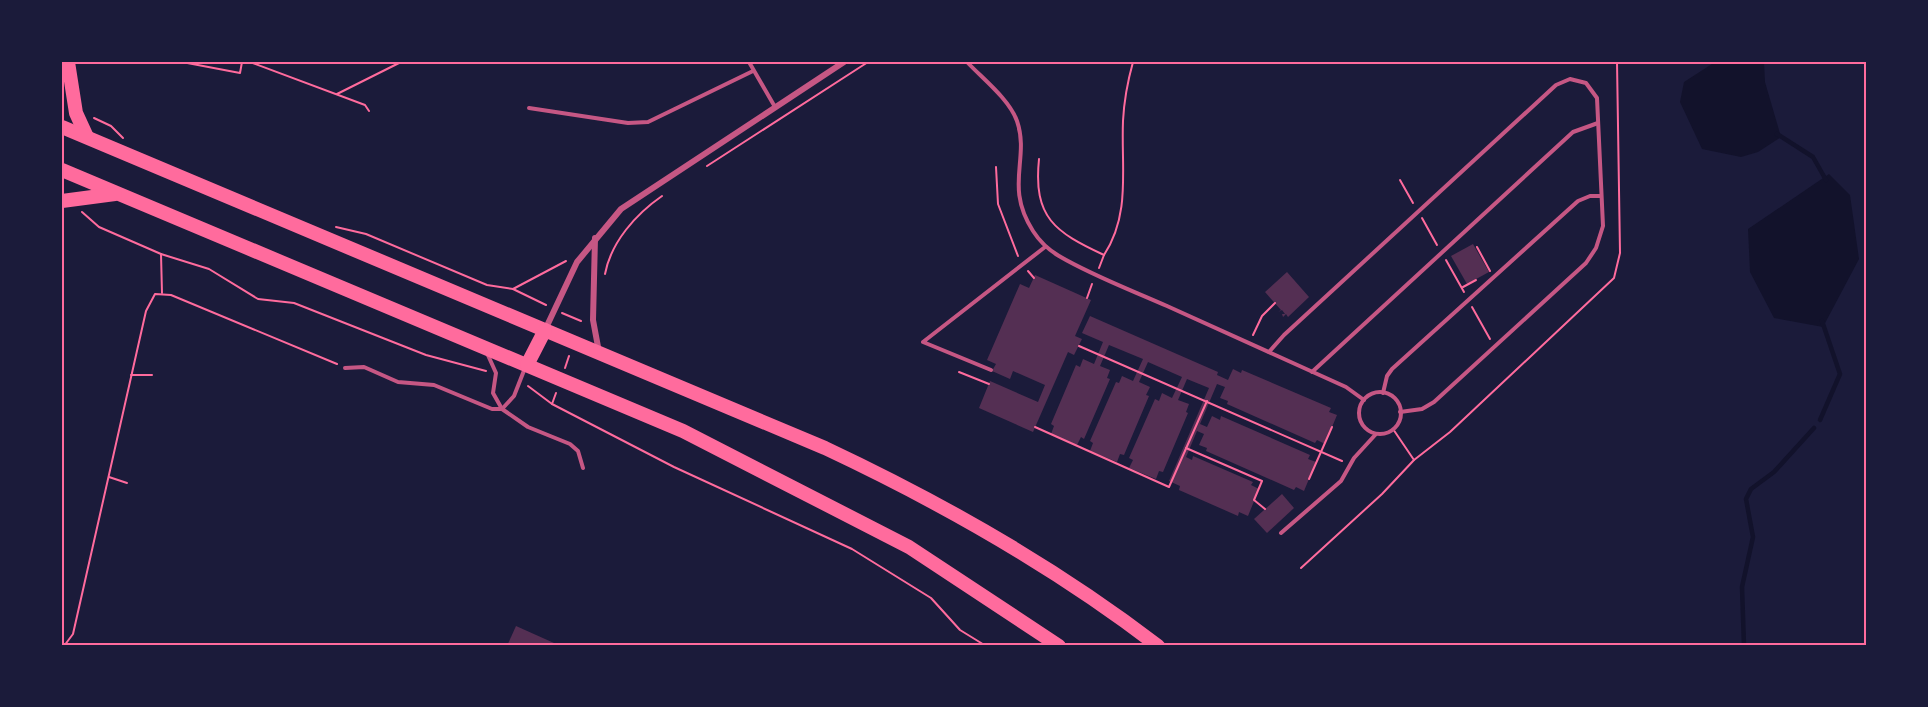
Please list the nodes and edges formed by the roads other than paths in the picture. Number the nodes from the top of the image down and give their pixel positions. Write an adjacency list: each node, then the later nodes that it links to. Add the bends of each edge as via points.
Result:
1 (66, 62): 6 (street); 11 (highway, via 76,113)
2 (749, 62): 5 (lane)
3 (844, 62): 7 (street)
4 (967, 62): 17 (lane, via 1017,120 1017,190 1026,220)
5 (753, 71): 7 (lane); 8 (lane, via 648,122 628,123)
6 (62, 72)
7 (775, 107): 16 (street, via 636,196)
8 (529, 108)
9 (1598, 123): 14 (lane); 21 (lane, via 1597,98 1590,86 1576,79 1560,82); 25 (lane, via 1573,132)
10 (62, 127): 11 (highway)
11 (87, 137): 18 (highway)
12 (62, 170): 13 (highway)
13 (120, 194): 15 (highway); 19 (highway)
14 (1601, 196): 26 (lane, via 1578,201 1468,300 1392,369); 29 (lane, via 1603,226 1592,256 1434,402 1422,409)
15 (62, 201)
16 (595, 238): 18 (street, via 565,285); 20 (street, via 593,320)
17 (1045, 247): 21 (lane); 24 (lane, via 923,342)
18 (544, 330): 20 (highway); 22 (highway)
19 (484, 347): 22 (highway); 28 (lane, via 496,373 493,393)
20 (599, 352): 34 (highway, via 825,448 939,504 1049,570)
21 (1269, 352): 25 (lane)
22 (527, 365): 28 (lane, via 514,396); 33 (highway, via 683,431 909,547)
23 (345, 368): 28 (lane, via 364,367 398,382 434,385 484,406)
24 (991, 370)
25 (1312, 372): 27 (lane)
26 (1383, 393): 27 (lane); 29 (lane, via 1395,400)
27 (1364, 400): 30 (lane, via 1360,420)
28 (502, 409): 31 (lane, via 528,427 570,444 578,451)
29 (1400, 412): 30 (lane, via 1393,429)
30 (1376, 434): 32 (lane, via 1341,481)
31 (583, 468)
32 (1281, 533)
33 (1059, 645)
34 (1158, 645)

